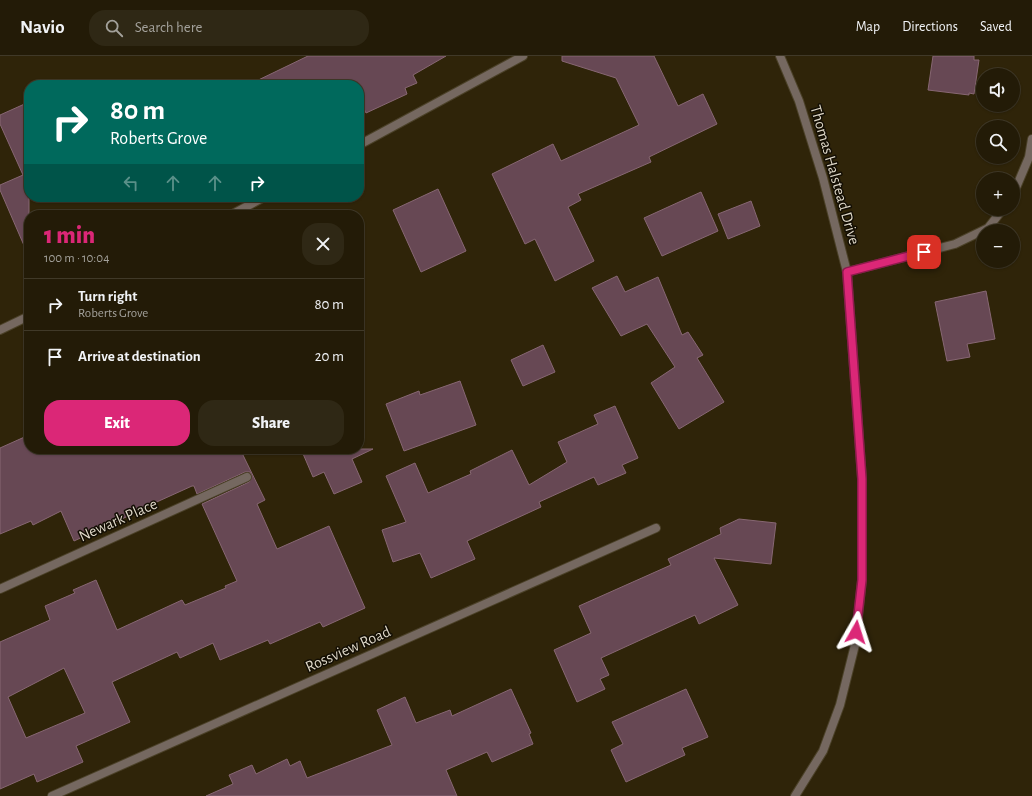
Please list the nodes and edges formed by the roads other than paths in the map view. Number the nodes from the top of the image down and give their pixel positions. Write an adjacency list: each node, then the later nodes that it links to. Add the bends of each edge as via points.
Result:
1 (523, 56): 4 (street)
2 (780, 56): 9 (street, Thomas Halstead Drive, via 799,101 823,178)
3 (1032, 139): 5 (street, via 1029,157)
4 (364, 142)
5 (1020, 178)
6 (255, 202): 7 (street)
7 (240, 210)
8 (997, 216): 9 (street, via 988,228 955,244)
9 (847, 272): 16 (street, Thomas Halstead Drive, via 862,479 862,580 855,645 840,705 823,751)
10 (24, 318): 11 (street)
11 (0, 330)
12 (247, 477): 14 (street, Newark Place)
13 (656, 528): 15 (street, Rossview Road)
14 (0, 589)
15 (52, 796)
16 (795, 796)

